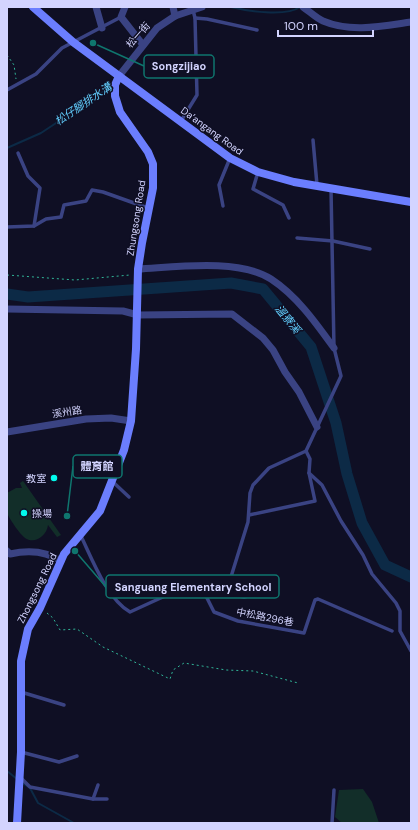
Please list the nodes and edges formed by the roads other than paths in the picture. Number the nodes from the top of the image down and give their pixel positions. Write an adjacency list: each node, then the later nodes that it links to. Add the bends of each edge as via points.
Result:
1 (33, 7): 14 (street, Da’angang Road)
2 (96, 7): 12 (street)
3 (125, 7): 9 (street)
4 (174, 7): 8 (street)
5 (202, 7): 7 (street, 松一街)
6 (303, 7): 11 (street, via 323,21 342,26 361,28)
7 (193, 10): 8 (street, 松一街); 10 (lane)
8 (175, 16): 15 (street, 松一街, via 157,28)
9 (121, 17): 12 (lane); 15 (street)
10 (195, 18): 13 (lane); 18 (lane, via 196,95)
11 (411, 22)
12 (102, 28): 14 (lane)
13 (257, 30)
14 (73, 42): 16 (street, Da’angang Road); 17 (lane, via 62,48 36,74)
15 (143, 44): 16 (street, 松一街)
16 (119, 76): 18 (street, Da’angang Road); 27 (street, Zhungsong Road, via 115,96 120,112 148,152 152,164 153,188)
17 (7, 90)
18 (181, 120): 21 (street, Da’angang Road)
19 (313, 140): 23 (lane)
20 (18, 153): 29 (lane, via 28,176 40,188)
21 (230, 158): 22 (street, Da’angang Road); 26 (lane, via 219,186)
22 (258, 172): 23 (street, Da’angang Road); 28 (lane, via 253,189 283,205)
23 (317, 186): 24 (street, Da’angang Road)
24 (330, 188): 25 (street, Da’angang Road); 32 (lane)
25 (411, 202)
26 (223, 206)
27 (148, 208): 29 (lane, via 92,190 86,201 64,205 61,217); 34 (street, Zhungsong Road)
28 (290, 218)
29 (34, 226): 30 (lane)
30 (7, 227)
31 (297, 238): 32 (lane)
32 (333, 241): 33 (lane); 37 (lane)
33 (370, 249)
34 (138, 274): 36 (street, Zhungsong Road); 37 (street, via 217,266 236,267 270,278 302,306)
35 (7, 309): 36 (street)
36 (138, 311): 38 (street, Zhongsong Road); 39 (street, via 232,314 263,338 273,350)
37 (334, 348): 39 (lane, via 340,376)
38 (131, 421): 40 (street, 溪州路, via 111,418 86,419); 43 (street, Zhongsong Road)
39 (317, 427): 41 (lane)
40 (7, 432)
41 (306, 451): 42 (lane, via 310,459); 45 (lane, via 270,468 253,485)
42 (309, 473): 45 (lane, via 315,501); 51 (lane, via 322,485 372,574 396,603 400,611 400,631)
43 (113, 482): 44 (lane); 46 (street, Zhongsong Road, via 100,511)
44 (129, 497)
45 (249, 515): 49 (lane, via 230,586 234,596 244,597)
46 (80, 535): 48 (street, Zhongsong Road); 50 (lane, 中松路296巷, via 103,581 119,603 130,612 165,596 188,578 204,592 214,612 238,621 304,633 315,600 318,599)
47 (8, 554): 48 (street, via 34,552)
48 (61, 561): 52 (street, Zhongsong Road, via 26,635 20,661)
49 (267, 592)
50 (392, 631)
51 (411, 650)
52 (20, 692): 53 (lane); 54 (street, Zhongsong Road)
53 (64, 705)
54 (21, 752): 55 (lane, via 59,762); 56 (street, Zhongsong Road)
55 (77, 756)
56 (19, 775): 59 (lane, via 30,787); 61 (street, Zhongsong Road)
57 (98, 785): 59 (lane)
58 (334, 790): 62 (lane)
59 (93, 799): 60 (lane)
60 (107, 800)
61 (17, 823)
62 (332, 823)

